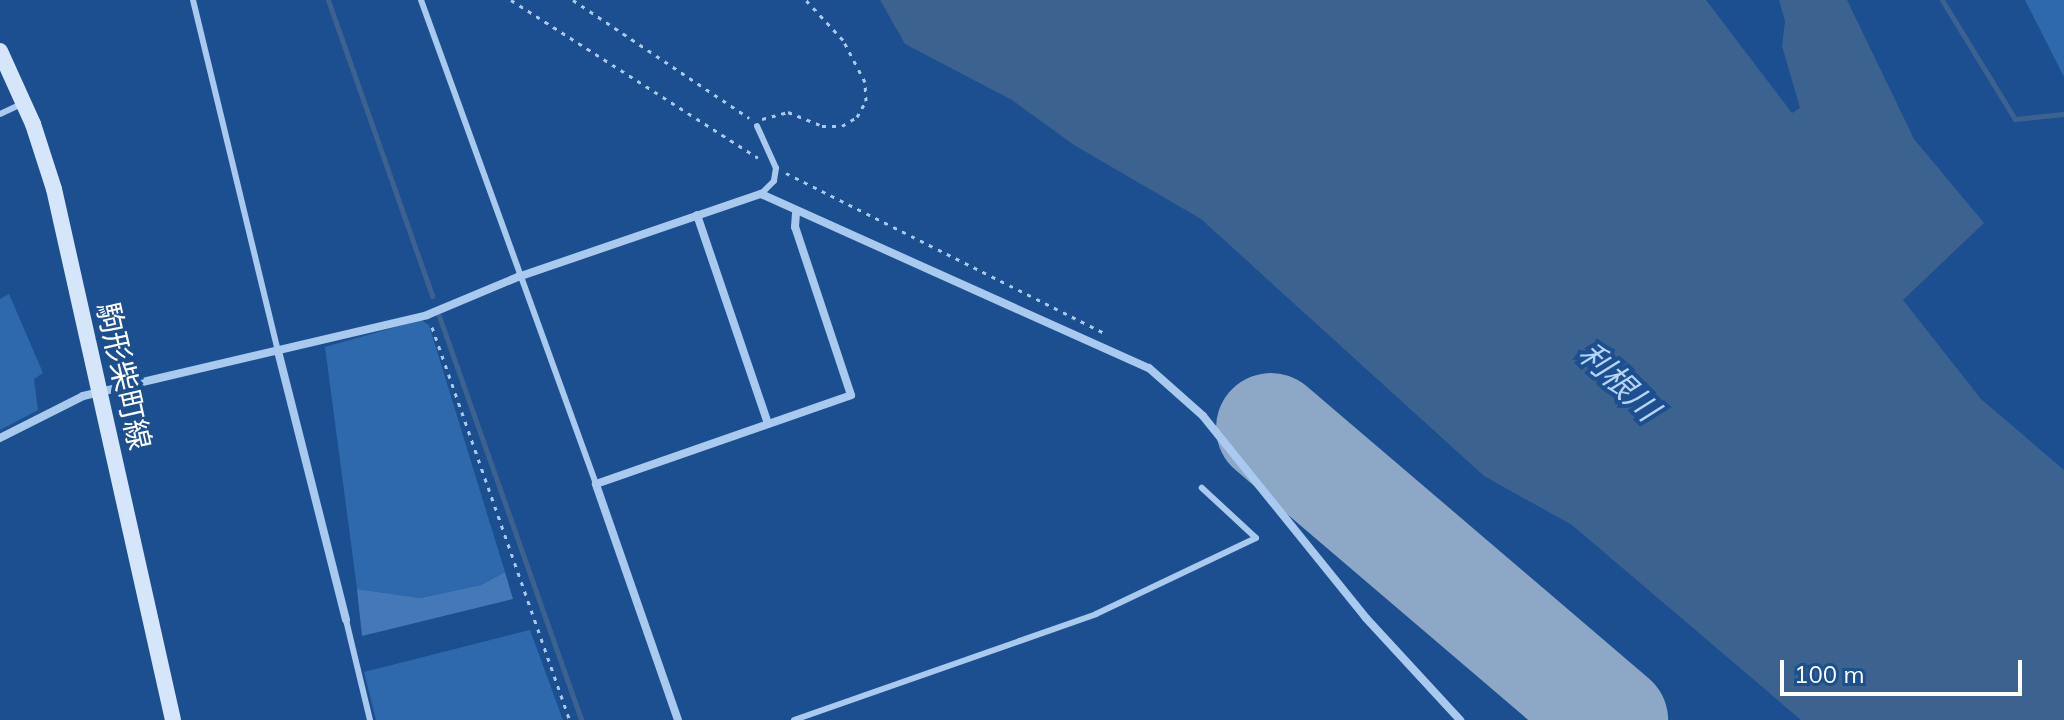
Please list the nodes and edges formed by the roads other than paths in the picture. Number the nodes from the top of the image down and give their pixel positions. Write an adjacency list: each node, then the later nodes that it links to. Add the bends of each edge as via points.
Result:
1 (193, 0): 11 (lane)
2 (421, 0): 10 (lane)
3 (0, 51): 4 (main road, 駒形柴町線)
4 (24, 102): 5 (lane); 12 (main road, 駒形柴町線, via 54,189)
5 (0, 114)
6 (757, 126): 7 (lane, via 776,168 774,181)
7 (761, 194): 8 (street); 9 (street)
8 (796, 214): 13 (street, via 795,227 851,395); 22 (street, via 1149,368 1203,416 1366,618)
9 (697, 215): 10 (street); 13 (street)
10 (518, 277): 11 (street, via 427,315); 15 (lane)
11 (278, 351): 12 (street); 17 (street)
12 (98, 393): 14 (street, via 72,400); 18 (main road, 駒形柴町線)
13 (768, 423): 15 (street)
14 (0, 438)
15 (596, 484): 20 (street)
16 (1202, 488): 21 (lane, via 1256,538 1096,614)
17 (346, 620): 19 (lane)
18 (173, 720)
19 (370, 720)
20 (678, 720)
21 (794, 720)
22 (1460, 720)

